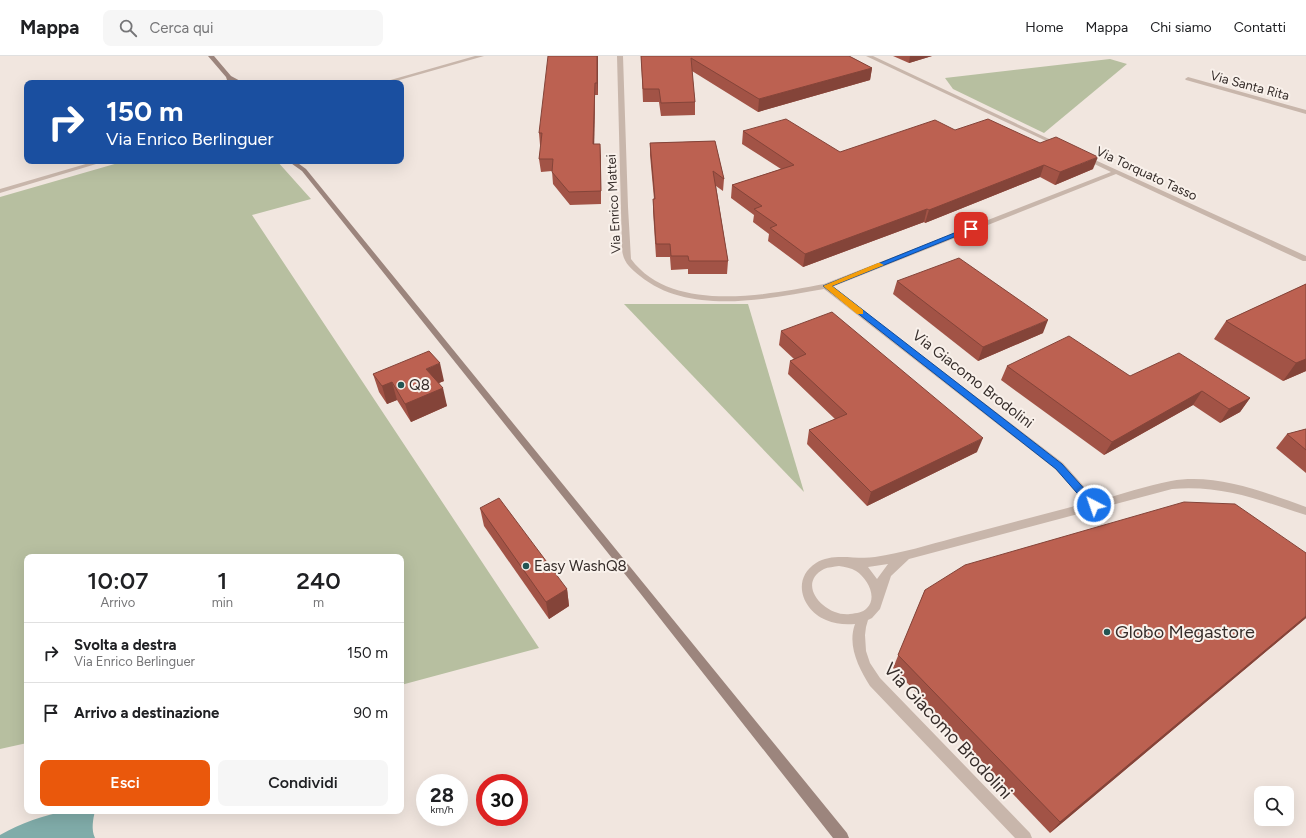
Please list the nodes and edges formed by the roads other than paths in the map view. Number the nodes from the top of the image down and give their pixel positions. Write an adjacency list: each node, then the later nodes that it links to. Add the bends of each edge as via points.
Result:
1 (211, 56): 5 (main road)
2 (482, 56): 9 (street)
3 (620, 56): 18 (street, Via Enrico Mattei, via 624,210 628,259 641,274 657,285 699,297 746,299)
4 (869, 56): 11 (street)
5 (229, 77): 7 (main road); 8 (main road)
6 (1188, 79): 10 (street, Via Santa Rita)
7 (230, 80)
8 (235, 80)
9 (394, 80)
10 (1306, 112)
11 (1071, 151)
12 (1078, 154): 15 (street, Via Torquato Tasso)
13 (92, 164): 16 (street)
14 (303, 165): 25 (main road)
15 (1116, 172): 17 (street, Via Torquato Tasso); 18 (street, Via Enrico Mattei)
16 (0, 190)
17 (1306, 259)
18 (826, 286): 19 (street, Via Giacomo Brodolini, via 1059,466)
19 (1094, 505): 20 (street, via 1192,482 1240,489); 21 (street)
20 (1306, 511)
21 (914, 553): 22 (street, via 874,562); 23 (street, via 889,568 881,582)
22 (850, 563): 23 (street, via 862,568 871,576); 24 (street, via 827,562 817,566 806,582 807,593 811,602 829,617 841,620)
23 (878, 595): 24 (street, via 871,612)
24 (863, 618): 26 (street, Via Giacomo Brodolini, via 859,631 859,650 861,659 874,682)
25 (842, 838)
26 (1025, 838)

